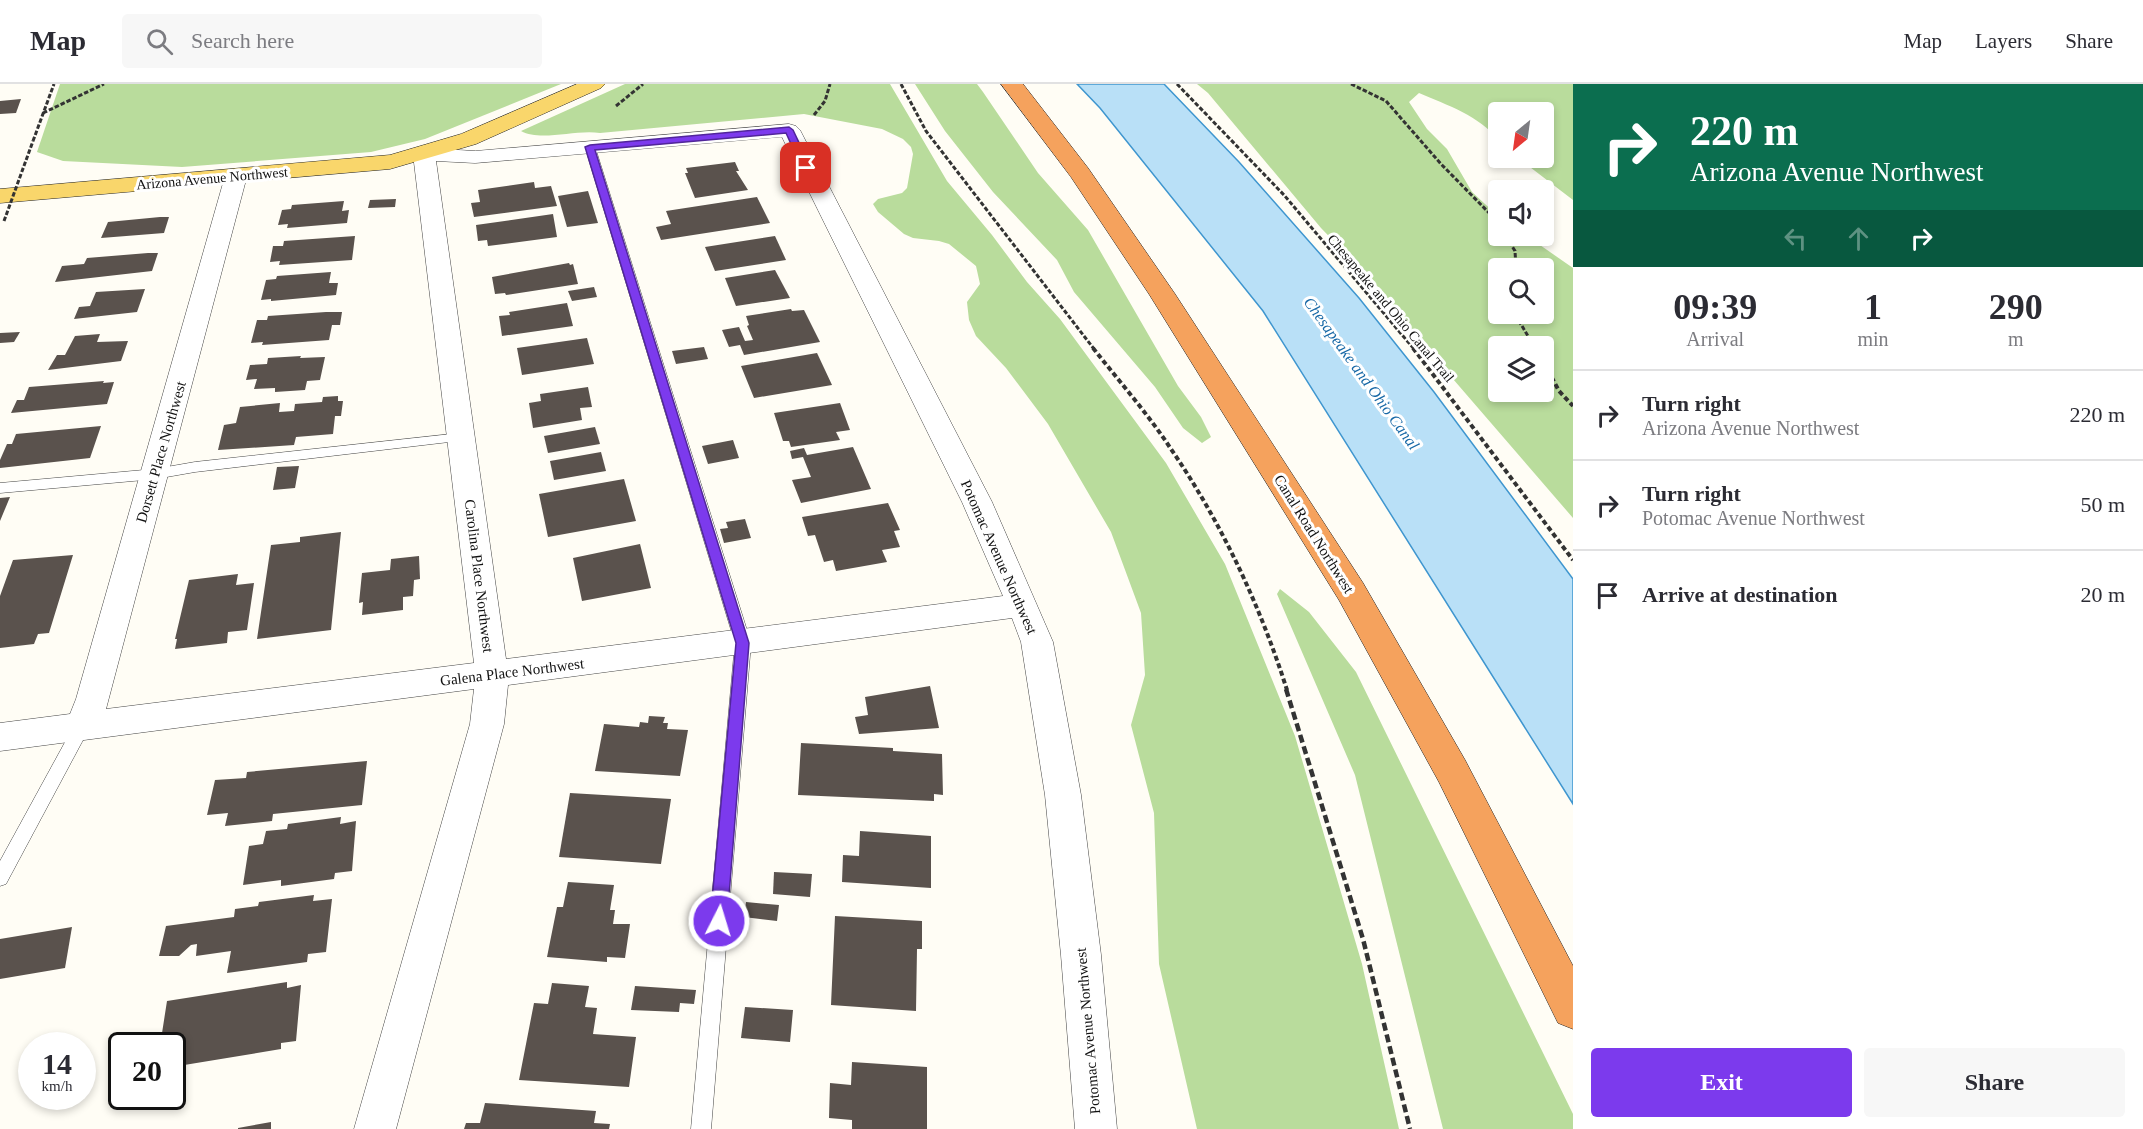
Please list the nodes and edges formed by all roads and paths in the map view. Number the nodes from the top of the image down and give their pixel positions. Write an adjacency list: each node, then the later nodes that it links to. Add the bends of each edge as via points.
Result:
1 (54, 84): 9 (path)
2 (104, 84): 9 (path)
3 (594, 84): 12 (main road, Arizona Avenue Northwest)
4 (830, 84): 10 (path, via 821,110)
5 (901, 84): 33 (path, via 926,131 963,181 1171,448 1252,594 1280,669 1359,928)
6 (1012, 84): 29 (highway, Canal Road Northwest, via 1080,173 1162,294 1351,592 1452,771)
7 (1177, 84): 22 (path, Chesapeake and Ohio Canal Trail, via 1254,163 1371,297)
8 (1351, 84): 15 (path, via 1386,101)
9 (43, 113): 16 (path, bridge)
10 (798, 125): 11 (street, Arizona Avenue Northwest); 23 (street, Potomac Avenue Northwest)
11 (590, 147): 12 (street, Arizona Avenue Northwest, via 475,157); 24 (lane)
12 (424, 154): 13 (main road, Arizona Avenue Northwest, via 390,162); 19 (street, Carolina Place Northwest)
13 (236, 176): 14 (main road, Arizona Avenue Northwest); 20 (street, Dorsett Place Northwest)
14 (0, 196)
15 (1488, 212)
16 (4, 221)
17 (1554, 380): 18 (path)
18 (1573, 406)
19 (461, 437): 20 (lane); 25 (street, Carolina Place Northwest)
20 (155, 474): 21 (lane); 26 (street, Dorsett Place Northwest)
21 (0, 488)
22 (1573, 560)
23 (1023, 605): 24 (street, Galena Place Northwest); 32 (street, Potomac Avenue Northwest, via 1037,642 1063,795)
24 (742, 643): 25 (street, Galena Place Northwest); 31 (lane)
25 (492, 674): 26 (street, Galena Place Northwest); 30 (street, Carolina Place Northwest, via 487,724)
26 (82, 727): 27 (street, Galena Place Northwest); 28 (lane)
27 (0, 737)
28 (0, 878)
29 (1573, 1009)
30 (375, 1129)
31 (701, 1129)
32 (1096, 1129)
33 (1410, 1129)

